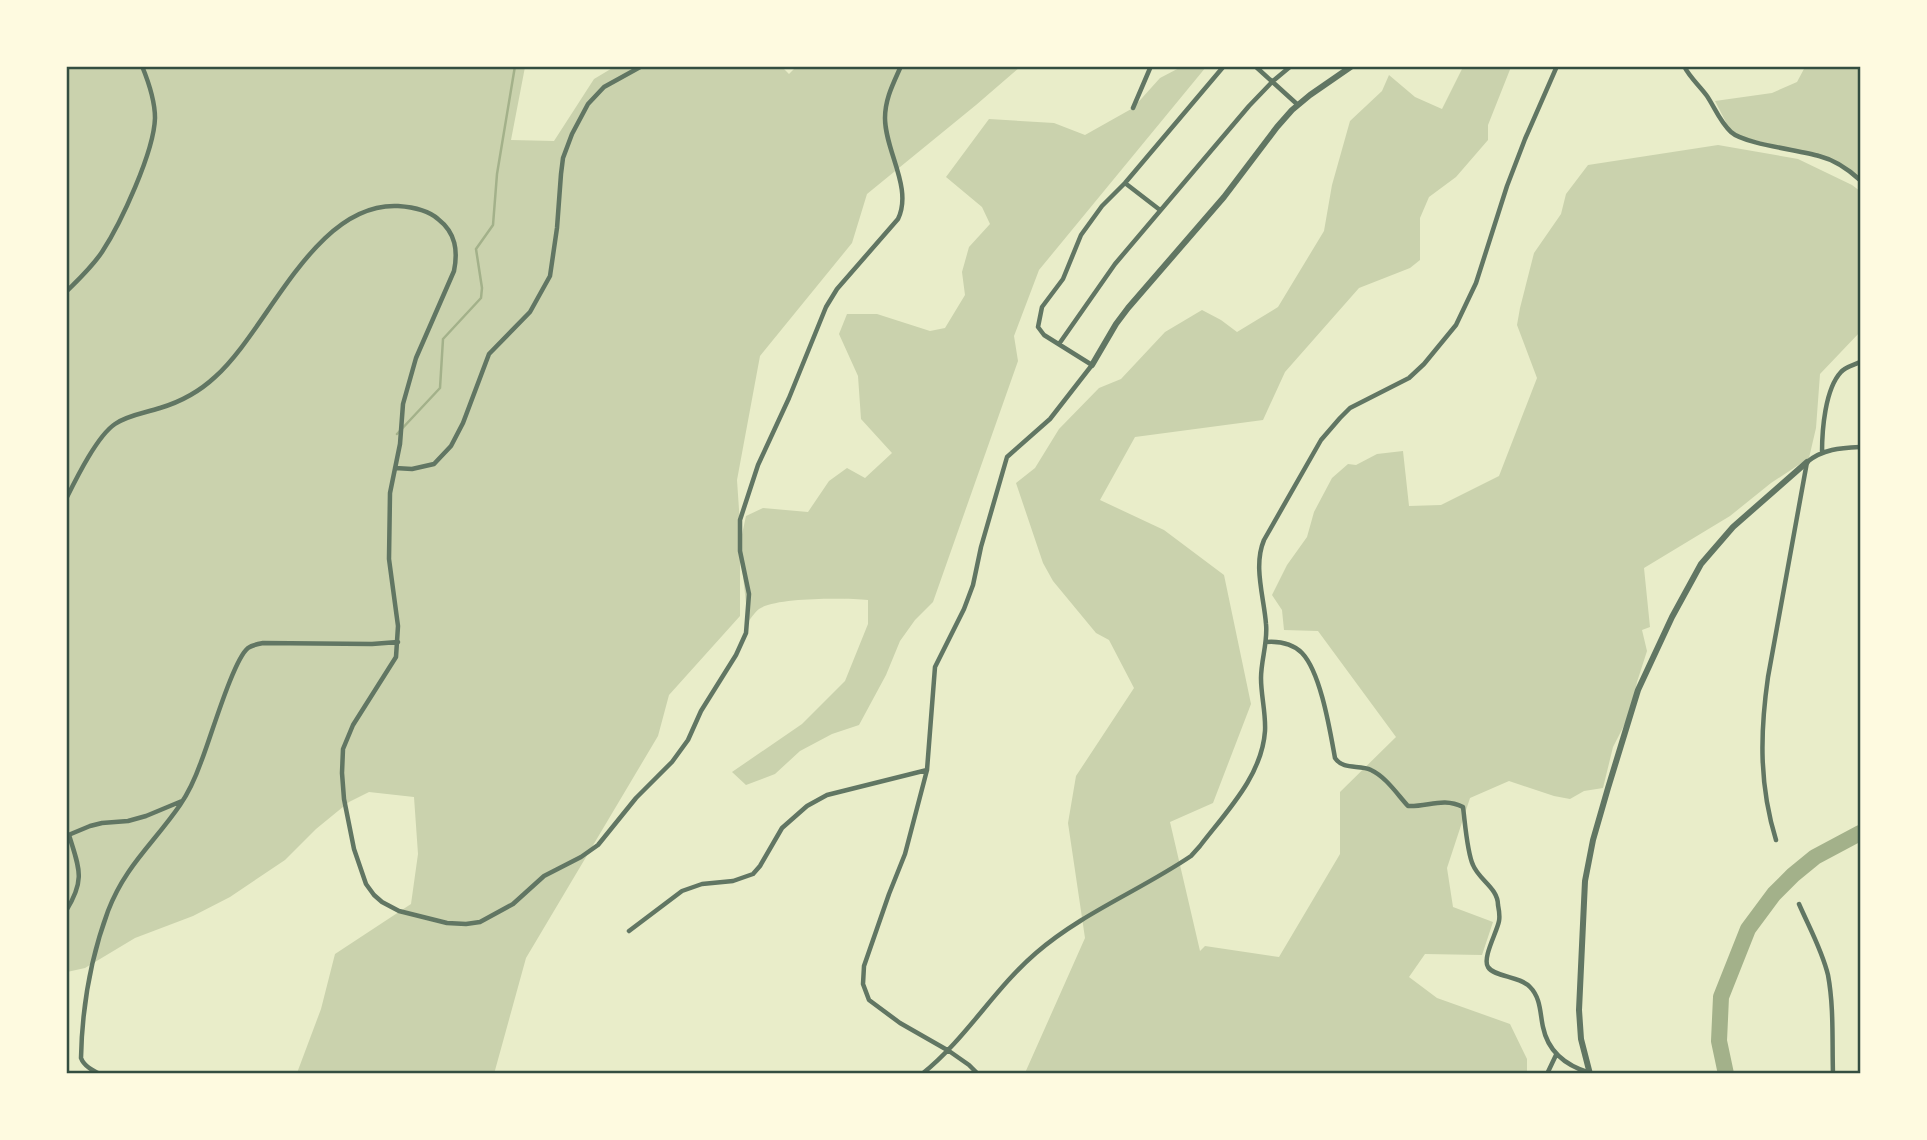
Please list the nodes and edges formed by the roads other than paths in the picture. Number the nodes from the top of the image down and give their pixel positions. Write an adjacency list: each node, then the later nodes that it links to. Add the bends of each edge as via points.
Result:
1 (142, 66): 17 (street, via 155,119 145,160 102,252)
2 (642, 66): 24 (street, via 604,87 588,104 572,134 561,174 550,276 530,312 489,354 451,446 434,464)
3 (901, 66): 26 (street, via 885,117 903,191 902,210 826,307 755,474 740,520 740,551 749,594 746,633 736,655 688,740 598,845 544,876 513,904 480,922 447,923 382,902 366,884 354,849 344,799 343,749 353,724 396,657)
4 (1151, 66): 13 (street)
5 (1224, 66): 15 (street)
6 (1255, 66): 11 (street)
7 (1291, 66): 11 (street)
8 (1352, 66): 12 (street)
9 (1557, 66): 27 (street, via 1456,325 1409,378 1350,408 1340,418 1321,440 1264,540 1258,565)
10 (1684, 66): 14 (street, via 1732,134 1819,155)
11 (1273, 81): 12 (street); 16 (street)
12 (1298, 105): 20 (street, via 1128,308)
13 (1133, 108)
14 (1860, 180)
15 (1125, 183): 16 (street); 18 (street, via 1081,235 1063,279 1040,312 1038,327)
16 (1160, 211): 18 (street, via 1115,264)
17 (66, 292)
18 (1059, 344): 20 (street)
19 (1860, 362): 22 (street, via 1842,369 1832,384)
20 (1092, 365): 28 (street, via 1050,419 1007,457 973,585 935,667)
21 (1860, 447): 22 (street)
22 (1822, 453): 23 (street)
23 (1807, 463): 31 (street, via 1763,712 1762,778); 41 (street, via 1733,527 1701,564 1638,690 1585,881 1579,1010)
24 (395, 468): 25 (street, via 407,386 452,278 456,250 449,231 436,217 417,209 381,206 352,217 329,234 215,378 189,396 110,428); 26 (street, via 389,559)
25 (66, 499)
26 (398, 642): 29 (street, via 263,643 248,648 233,670 208,746)
27 (1266, 642): 35 (street, via 1260,756 1253,775 1200,846 1038,951); 36 (street, via 1285,642 1307,660 1339,763 1375,771 1408,806 1446,802 1463,807 1473,865 1498,899 1499,921 1486,963 1489,969 1521,980 1533,990)
28 (927, 770): 34 (street, via 827,795 782,828 753,874 682,891); 35 (street, via 905,854 864,966 863,984 869,1000)
29 (183, 800): 30 (street, via 128,821 102,823); 37 (street, via 118,886 102,929 81,1028 82,1061)
30 (68, 836): 33 (street, via 80,881)
31 (1776, 840)
32 (1799, 904): 42 (street, via 1828,974)
33 (66, 911)
34 (629, 931)
35 (948, 1051): 38 (street); 39 (street)
36 (1556, 1055): 40 (street); 41 (street)
37 (100, 1073)
38 (922, 1073)
39 (978, 1073)
40 (1547, 1073)
41 (1590, 1073)
42 (1833, 1073)

